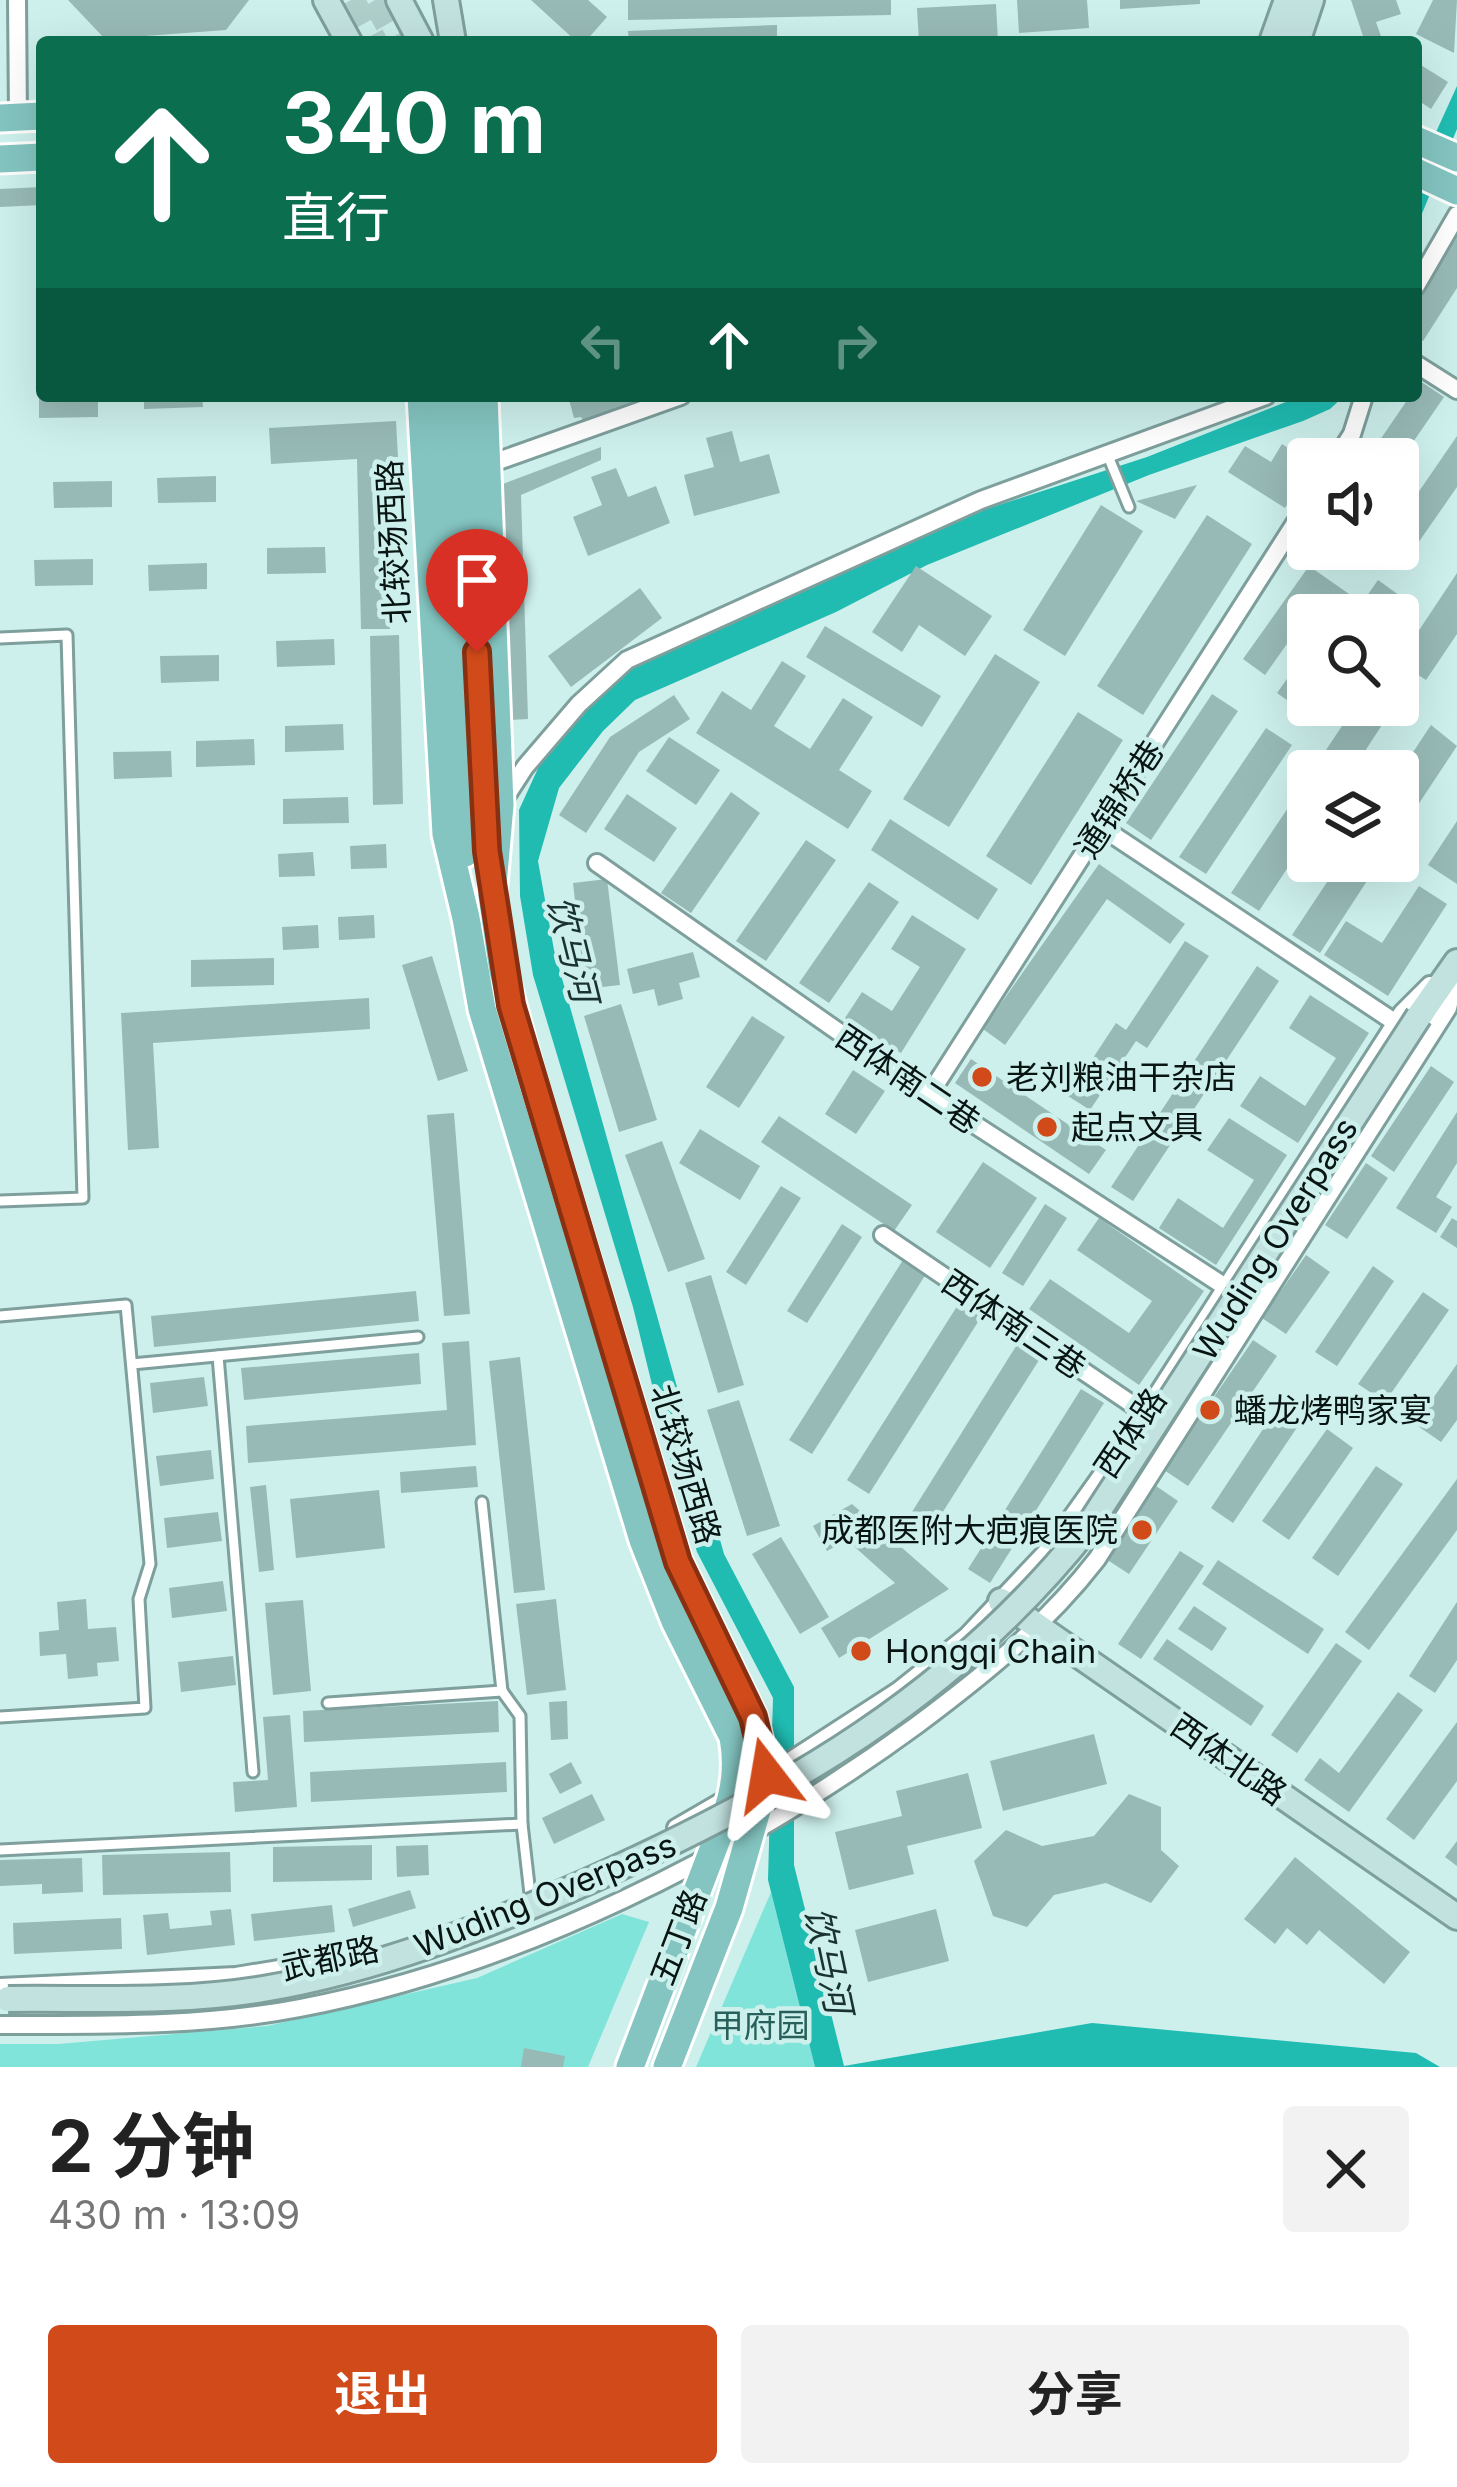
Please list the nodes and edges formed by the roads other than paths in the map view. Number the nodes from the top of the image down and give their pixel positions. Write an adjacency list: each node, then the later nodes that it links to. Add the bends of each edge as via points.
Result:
1 (17, 0): 10 (street)
2 (326, 0): 6 (street)
3 (446, 0): 7 (street)
4 (1287, 0): 8 (street)
5 (1311, 0): 9 (street)
6 (346, 36)
7 (452, 36)
8 (1274, 36)
9 (1299, 36)
10 (20, 117)
11 (1422, 143): 13 (main road)
12 (36, 157): 14 (main road)
13 (1457, 158)
14 (0, 159)
15 (1422, 175): 16 (main road)
16 (1457, 191)
17 (1457, 215): 18 (street)
18 (1422, 276)
19 (1422, 368): 20 (street)
20 (1457, 391)
21 (421, 402): 38 (main road, 北较场西路, via 446,834)
22 (440, 402): 38 (main road)
23 (460, 402): 37 (main road)
24 (484, 402): 30 (main road, 北较场西路)
25 (664, 402): 30 (street)
26 (1250, 402): 29 (street)
27 (1362, 402): 28 (street)
28 (1349, 438)
29 (1108, 456): 31 (lane); 34 (street, via 981,500 627,659 525,766)
30 (487, 465): 34 (main road, 北较场西路)
31 (1126, 501)
32 (1287, 536): 35 (street, 通锦桥巷)
33 (0, 638): 43 (lane, via 68,635 83,1198)
34 (500, 806): 37 (main road, 北较场西路)
35 (1101, 827): 41 (street); 42 (street, 通锦桥巷)
36 (597, 863): 42 (street, 西体南二巷)
37 (493, 896): 58 (main road, 北较场西路, via 531,1076 678,1562 753,1717)
38 (466, 918): 59 (main road, 北较场西路, via 482,1009 644,1540 733,1737)
39 (1457, 961): 41 (street, 西体路)
40 (1457, 971): 53 (street, 西体路, via 1448,1008 1117,1531)
41 (1407, 1020): 45 (street, 西体路); 66 (street, Wuding Overpass, bridge, via 1088,1527 991,1635 868,1730 692,1835 363,1967 210,1994)
42 (929, 1095): 45 (street, 西体南二巷)
43 (0, 1201)
44 (884, 1235): 50 (street, 西体南三巷)
45 (1224, 1286): 50 (street, 西体路)
46 (0, 1316): 49 (lane, via 126,1305)
47 (418, 1337): 48 (lane)
48 (218, 1356): 49 (lane); 57 (lane)
49 (132, 1364): 56 (lane, via 150,1564 139,1599 145,1708)
50 (1145, 1413): 52 (street, 西体路, via 1076,1515)
51 (482, 1502): 54 (lane)
52 (1001, 1601): 53 (street, 西体北路); 58 (street, 西体路, via 898,1691)
53 (1037, 1626): 61 (street, 西体路, via 912,1728); 65 (street, 西体北路)
54 (502, 1691): 55 (lane); 60 (lane, via 520,1716)
55 (328, 1703)
56 (0, 1718)
57 (254, 1772)
58 (767, 1775): 59 (street, 武都路); 61 (main road, 北较场西路)
59 (732, 1796): 63 (main road, 北较场西路); 64 (street, 武都路)
60 (522, 1824): 62 (lane); 64 (lane)
61 (754, 1831): 63 (street, 武都路); 69 (main road, 五丁路)
62 (0, 1850)
63 (710, 1856): 67 (street, 武都路, via 544,1933 363,1995 249,2016); 68 (main road, 五丁路)
64 (530, 1894): 66 (street, 武都路, via 345,1959)
65 (1457, 1916)
66 (3, 1995)
67 (0, 2026)
68 (630, 2067)
69 (667, 2067)

